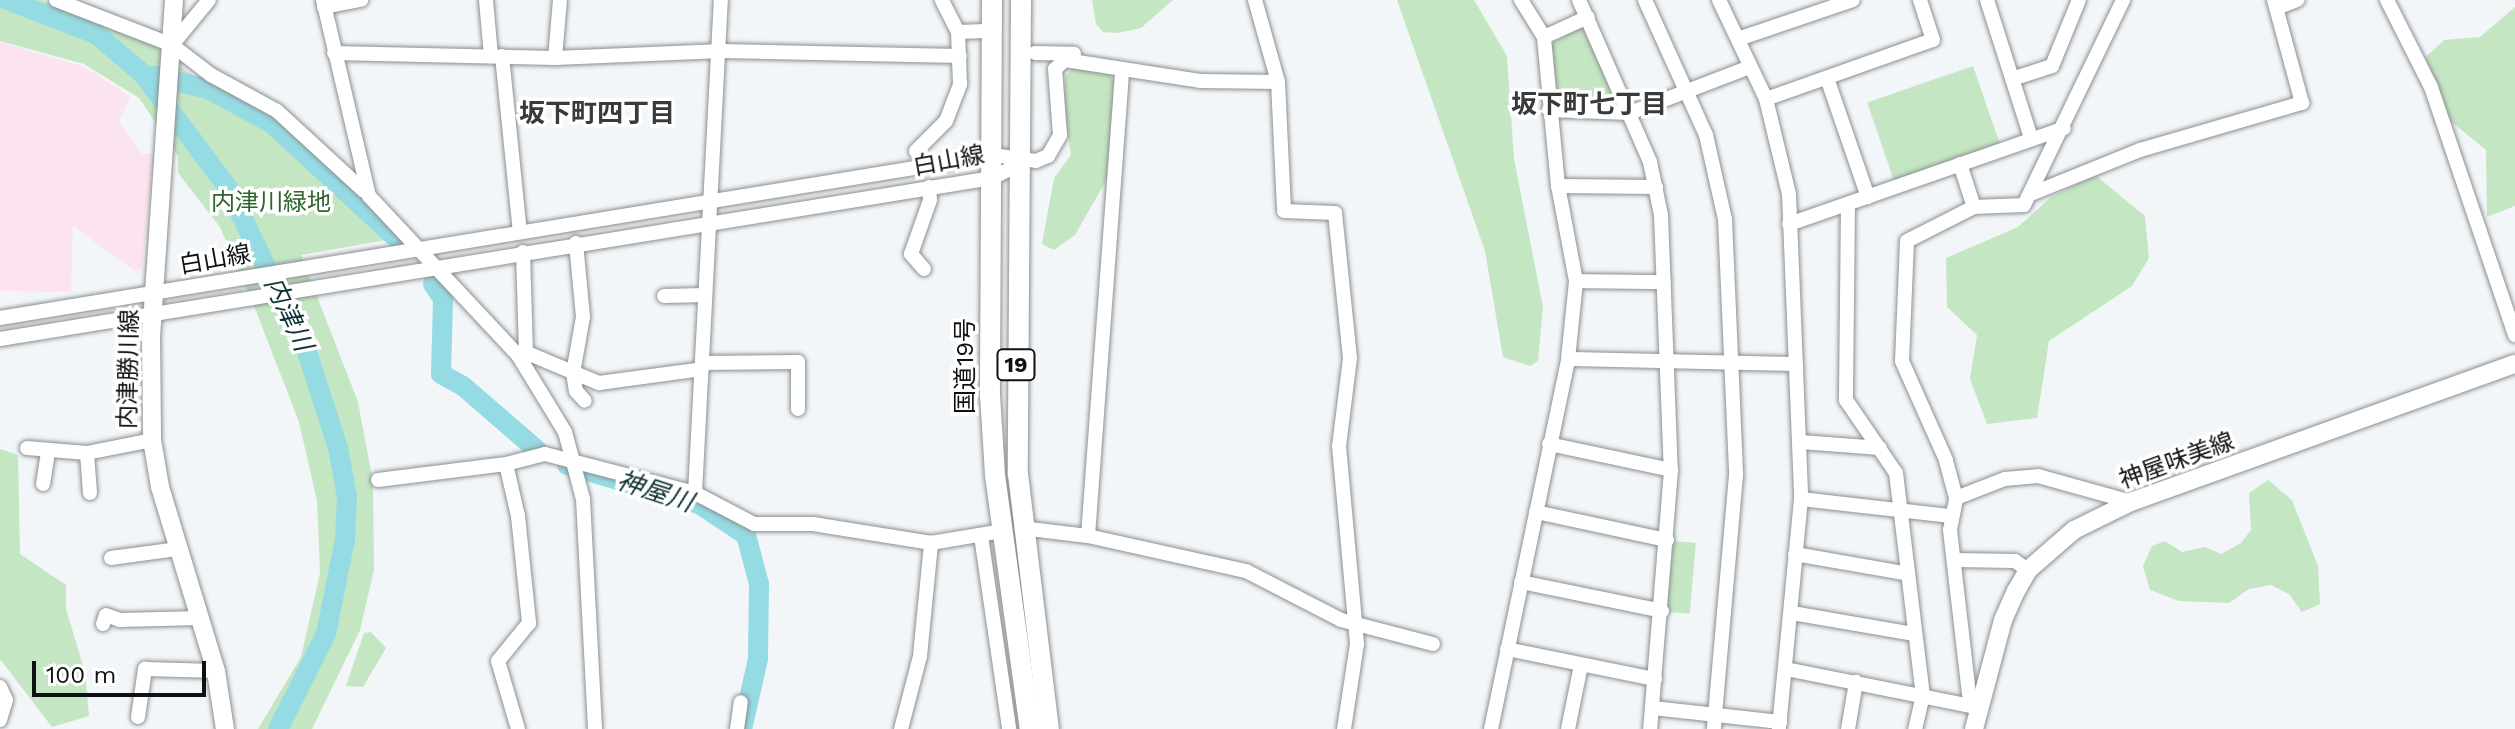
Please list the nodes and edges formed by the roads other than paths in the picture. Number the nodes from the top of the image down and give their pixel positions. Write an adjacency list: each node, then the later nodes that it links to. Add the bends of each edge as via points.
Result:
1 (56, 0): 30 (street)
2 (174, 0): 30 (main road, 内津勝川線)
3 (209, 0): 30 (street)
4 (361, 0): 23 (street)
5 (486, 0): 34 (street)
6 (560, 0): 36 (street)
7 (721, 0): 31 (street)
8 (942, 0): 27 (street)
9 (992, 0): 26 (highway, 国道19号 / 19)
10 (1021, 0): 50 (highway, 国道19号 / 19)
11 (1255, 0): 41 (street)
12 (1521, 0): 28 (street)
13 (1579, 0): 25 (street)
14 (1645, 0): 42 (street)
15 (1719, 0): 29 (street)
16 (1853, 0): 29 (street)
17 (1920, 0): 39 (street, via 1933,40)
18 (1987, 0): 40 (street)
19 (2079, 0): 40 (street, via 2052,66)
20 (2123, 0): 46 (street)
21 (2297, 0): 24 (street)
22 (2387, 0): 77 (street, via 2431,87)
23 (324, 4): 32 (street)
24 (2276, 4): 56 (street, via 2280,33 2302,94 2294,110 2140,150)
25 (1588, 17): 28 (street); 45 (street)
26 (992, 31): 27 (street); 49 (highway, 国道19号 / 19)
27 (958, 32): 35 (street)
28 (1544, 37): 44 (street)
29 (1738, 39): 37 (street)
30 (172, 45): 57 (street, via 211,75 277,111); 72 (main road, 内津勝川線)
31 (722, 51): 35 (street); 36 (street); 59 (street)
32 (334, 53): 34 (street); 57 (street)
33 (1035, 53): 38 (street, via 1080,54 1110,60)
34 (497, 56): 36 (street); 64 (street)
35 (960, 56): 48 (street, via 960,84 946,121)
36 (555, 58)
37 (1750, 67): 42 (street); 43 (street)
38 (1122, 70): 41 (street, via 1201,81); 50 (street, via 1065,60 1055,69 1057,144 1048,156); 111 (street)
39 (1827, 78): 43 (street); 58 (street)
40 (2012, 79): 47 (street)
41 (1278, 82): 125 (street, via 1284,211 1335,213 1350,358 1339,446)
42 (1688, 89): 45 (street); 82 (street, via 1718,177 1725,219)
43 (1766, 99): 63 (street, via 1783,158)
44 (1549, 110): 45 (street); 53 (street)
45 (1630, 113): 55 (street)
46 (2064, 128): 47 (street); 56 (street)
47 (2031, 138): 51 (street)
48 (916, 151)
49 (993, 155): 50 (street, 白山線); 52 (highway, 国道19号 / 19); 59 (street, 白山線)
50 (1022, 163): 52 (street, 白山線); 109 (highway, 国道19号 / 19)
51 (1960, 164): 58 (street); 61 (street)
52 (992, 178): 54 (street, 白山線); 109 (highway, 国道19号 / 19, via 990,395)
53 (1558, 186): 55 (street); 70 (street)
54 (929, 187): 62 (street, 白山線); 69 (street, via 930,200 911,254)
55 (1656, 187): 71 (street)
56 (2031, 194): 61 (street, via 2024,205)
57 (369, 196): 66 (street)
58 (1868, 197): 60 (street)
59 (710, 202): 62 (street); 64 (street, 白山線)
60 (1848, 204): 63 (street); 93 (street, via 1846,400)
61 (1974, 207): 103 (street, via 1907,241 1902,361 1946,460)
62 (707, 221): 65 (street, 白山線); 73 (street)
63 (1789, 224): 83 (street)
64 (520, 232): 66 (street, 白山線)
65 (576, 243): 67 (street, 白山線); 86 (street, via 583,317)
66 (416, 249): 68 (street); 72 (street, 白山線)
67 (523, 252): 68 (street, 白山線); 79 (street)
68 (433, 267): 75 (street, 白山線); 79 (street)
69 (924, 269)
70 (1576, 281): 71 (street); 80 (street)
71 (1664, 282): 81 (street)
72 (155, 292): 75 (main road, 内津勝川線); 76 (street, 白山線)
73 (705, 295): 74 (street); 85 (street)
74 (664, 296)
75 (153, 313): 78 (street, 白山線); 89 (main road, 内津勝川線)
76 (0, 318)
77 (2515, 335)
78 (0, 339)
79 (522, 355): 86 (street); 97 (street, via 565,432)
80 (1568, 359): 81 (street); 91 (street)
81 (1667, 362): 82 (street); 98 (street)
82 (1731, 363): 83 (street); 139 (street, via 1735,522)
83 (1796, 364): 90 (street)
84 (2515, 364): 105 (main road, 神屋味美線)
85 (702, 366): 86 (street, via 599,383); 88 (street, via 798,362); 102 (street)
86 (573, 373): 87 (street, via 576,391)
87 (585, 401)
88 (798, 409)
89 (152, 440): 95 (street); 114 (main road, 内津勝川線)
90 (1801, 442): 93 (street); 104 (street)
91 (1549, 444): 98 (street); 107 (street)
92 (27, 448): 94 (street)
93 (1880, 448): 106 (street, via 1896,473)
94 (48, 451): 95 (street); 100 (street)
95 (87, 453): 101 (street)
96 (506, 464): 97 (street, via 545,454); 99 (street); 145 (street, via 518,516 529,623 498,661)
97 (576, 466): 102 (street); 146 (street, via 587,540)
98 (1671, 470): 112 (street)
99 (378, 480)
100 (43, 484)
101 (90, 493)
102 (695, 493): 113 (street, via 754,524 813,524)
103 (1956, 498): 105 (street, via 2005,479 2038,476); 108 (street)
104 (1801, 499): 106 (street); 115 (street)
105 (2131, 502): 118 (main road, 神屋味美線, via 2074,530)
106 (1899, 510): 108 (street); 119 (street)
107 (1536, 512): 112 (street); 120 (street)
108 (1951, 516): 117 (street)
109 (1013, 529): 110 (street); 111 (street); 143 (highway, 国道19号 / 19)
110 (981, 536): 113 (street); 143 (street, via 1002,700)
111 (1088, 536): 125 (street, via 1246,571)
112 (1667, 540): 121 (street)
113 (931, 543): 148 (street, via 920,656)
114 (178, 549): 116 (street); 123 (main road, 内津勝川線)
115 (1795, 554): 119 (street); 122 (street)
116 (111, 558)
117 (1954, 560): 118 (street, via 2015,561); 137 (street, via 1969,694)
118 (2028, 570): 137 (main road, 神屋味美線, via 2003,620)
119 (1904, 573): 126 (street)
120 (1521, 582): 121 (street); 128 (street)
121 (1662, 611): 132 (street)
122 (1792, 613): 126 (street); 130 (street)
123 (200, 618): 124 (street, via 120,620 106,615); 131 (main road, 内津勝川線)
124 (103, 624)
125 (1354, 624): 127 (street); 149 (street, via 1355,670)
126 (1913, 634): 135 (street)
127 (1433, 644)
128 (1507, 649): 129 (street); 150 (street)
129 (1581, 665): 132 (street); 151 (street)
130 (1786, 669): 133 (street); 142 (street)
131 (216, 671): 140 (street, via 145,669); 144 (main road, 内津勝川線)
132 (1655, 679): 138 (street)
133 (1856, 682): 135 (street); 154 (street)
134 (0, 687): 141 (street, via 6,700)
135 (1923, 695): 137 (street); 155 (street)
136 (741, 702): 147 (street)
137 (1976, 707): 156 (main road, 神屋味美線)
138 (1653, 708): 139 (street); 152 (street)
139 (1716, 713): 142 (street); 153 (street)
140 (138, 717)
141 (0, 720)
142 (1779, 726)
143 (1029, 728)
144 (225, 729)
145 (518, 729)
146 (595, 729)
147 (737, 729)
148 (901, 729)
149 (1344, 729)
150 (1491, 729)
151 (1568, 729)
152 (1650, 729)
153 (1714, 729)
154 (1848, 729)
155 (1915, 729)
156 (1974, 729)

